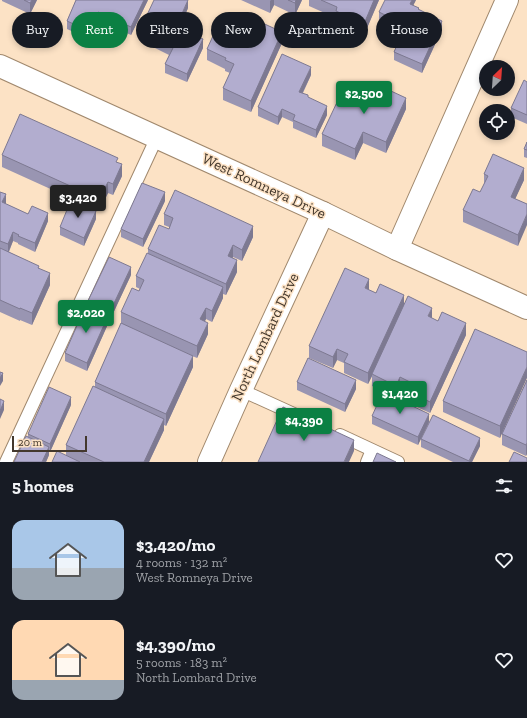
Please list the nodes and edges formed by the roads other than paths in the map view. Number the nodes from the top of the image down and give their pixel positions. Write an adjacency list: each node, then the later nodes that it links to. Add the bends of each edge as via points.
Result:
1 (507, 0): 5 (street)
2 (0, 66): 3 (street, West Romneya Drive)
3 (157, 137): 4 (street, West Romneya Drive); 11 (lane)
4 (323, 213): 5 (street, West Romneya Drive); 7 (street, North Lombard Drive)
5 (397, 249): 6 (street, West Romneya Drive)
6 (527, 308)
7 (241, 390): 8 (lane); 12 (street, North Lombard Drive)
8 (303, 418)
9 (331, 431): 10 (lane)
10 (372, 450): 13 (lane); 14 (lane)
11 (6, 462)
12 (209, 462)
13 (367, 462)
14 (398, 462)

